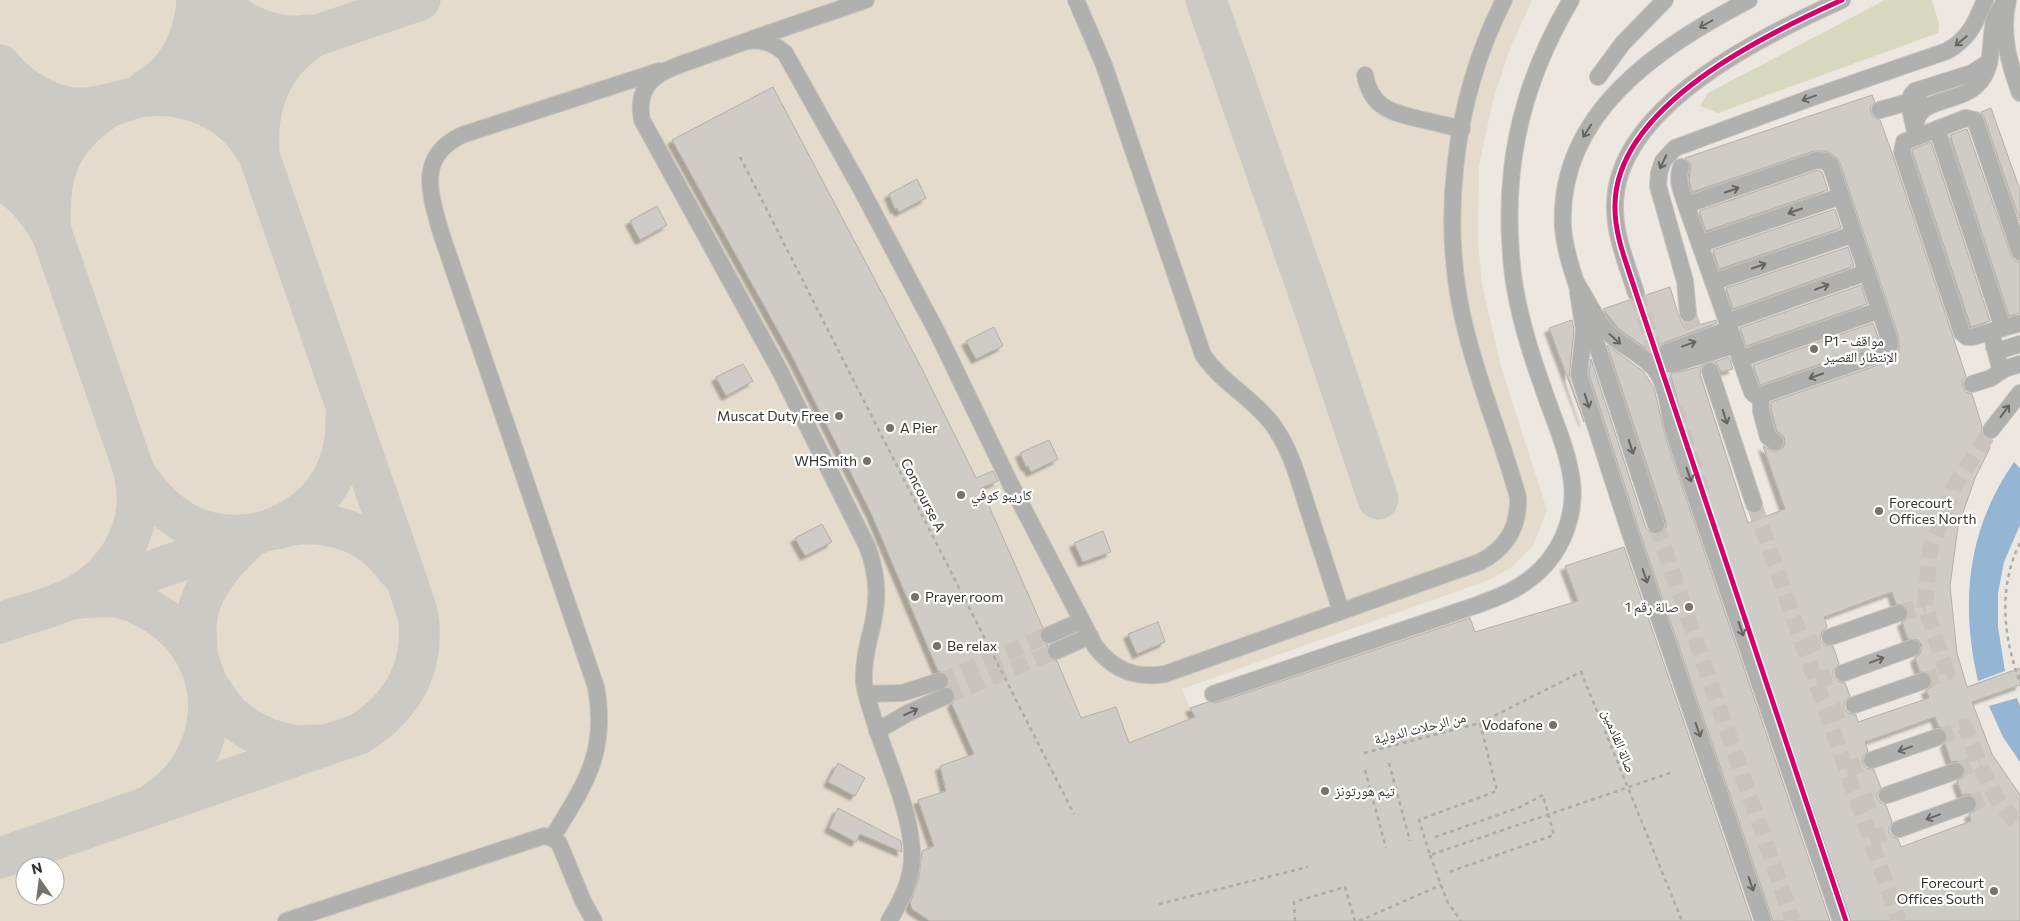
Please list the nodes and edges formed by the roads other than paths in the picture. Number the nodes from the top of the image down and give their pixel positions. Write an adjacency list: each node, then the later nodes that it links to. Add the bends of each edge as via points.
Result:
1 (866, 0): 10 (street)
2 (1076, 0): 50 (street, via 1104,66 1203,355 1220,376 1262,411 1289,451)
3 (1504, 0): 20 (street, via 1474,74)
4 (1570, 0): 61 (street, via 1538,63 1525,100 1516,138 1509,215 1513,275 1521,315 1572,482 1570,518 1556,552 1532,578 1500,596)
5 (1665, 0): 14 (street, via 1623,43)
6 (1748, 0): 30 (street, one-way to 30, via 1673,43 1652,59 1613,96 1582,138 1572,160 1563,206 1567,253)
7 (1842, 0): 31 (street, via 1756,43 1698,80 1671,102 1634,144 1618,182 1615,204 1619,241)
8 (1985, 0): 33 (street, one-way to 33, via 1967,37 1947,51 1675,148 1666,156 1660,166 1658,186 1685,281)
9 (2008, 0): 11 (street, via 1997,11 1993,22); 16 (street, via 2006,43)
10 (747, 41): 12 (street); 52 (street, via 771,44 785,53 938,334)
11 (1990, 60): 15 (street); 17 (street, via 1972,74 1915,91); 19 (street, via 1988,88 1981,97)
12 (668, 69): 60 (street, via 650,81 644,90 640,110 642,120 779,369 873,561 877,592 864,664); 70 (street, via 462,135 439,152 430,170 429,190 441,233 597,693 599,738 592,769)
13 (1365, 76): 20 (street, via 1371,94 1388,110)
14 (1598, 77)
15 (1981, 81): 17 (street); 19 (street, via 1969,91 1924,108)
16 (2020, 93)
17 (1910, 102): 18 (street); 19 (street)
18 (1880, 110)
19 (1916, 128): 21 (street); 37 (street, via 1904,142 1902,152 1961,330 1964,335)
20 (1462, 129): 50 (street, via 1453,212 1457,285 1472,357 1518,497 1516,524 1502,547 1480,562)
21 (1937, 129): 27 (street, via 1969,118 1976,122); 37 (street)
22 (1681, 167): 24 (street, via 1679,181)
23 (1841, 196): 24 (street, one-way to 23, via 1822,160 1831,166); 25 (street); 26 (street, one-way to 26)
24 (1686, 205): 26 (street)
25 (1854, 234): 28 (street); 29 (street, one-way to 25)
26 (1700, 244): 29 (street)
27 (2020, 252)
28 (1867, 272): 32 (street); 35 (street, one-way to 28)
29 (1713, 282): 35 (street)
30 (1577, 284): 41 (street, one-way to 41, via 1608,332); 49 (street, one-way to 49); 74 (street, one-way to 74, via 1584,330 1579,375)
31 (1636, 293)
32 (1880, 310): 38 (street); 45 (street, one-way to 45, via 1890,341 1886,351)
33 (1688, 313)
34 (2020, 324): 37 (street)
35 (1728, 325): 38 (street); 41 (street, one-way to 35, via 1667,352)
36 (2020, 344): 37 (street, via 2001,350)
37 (1998, 347): 39 (street); 40 (street); 43 (street, via 1991,378)
38 (1738, 352): 41 (street); 45 (street, via 1752,392)
39 (2020, 353)
40 (2020, 364)
41 (1651, 365): 75 (street, one-way to 75, via 1663,384 1675,436)
42 (1710, 371): 48 (street, one-way to 48)
43 (1972, 384)
44 (2020, 393): 46 (street, one-way to 44)
45 (1761, 395): 47 (street, via 1761,411 1768,437)
46 (1991, 430)
47 (1775, 442)
48 (1754, 504)
49 (1656, 525)
50 (1341, 611): 54 (street, via 1165,674 1151,676 1131,674 1113,666)
51 (1899, 613): 55 (street)
52 (1081, 621): 53 (street); 54 (street)
53 (1049, 635)
54 (1090, 636): 57 (street)
55 (1830, 637)
56 (1912, 648): 58 (street, one-way to 56)
57 (1056, 651)
58 (1843, 673)
59 (1923, 681): 62 (street)
60 (867, 694): 63 (street); 63 (street, one-way to 60, via 943,689)
61 (1214, 694)
62 (1854, 705)
63 (878, 731): 73 (street, via 911,842 909,879)
64 (1938, 737): 65 (street, one-way to 65)
65 (1872, 760)
66 (1956, 771): 67 (street)
67 (1887, 795)
68 (1968, 804): 69 (street, one-way to 69)
69 (1899, 829)
70 (552, 838): 71 (street, via 544,836 502,848); 72 (street, via 563,850)
71 (286, 921)
72 (594, 921)
73 (889, 921)
74 (1763, 921)
75 (1840, 921)

